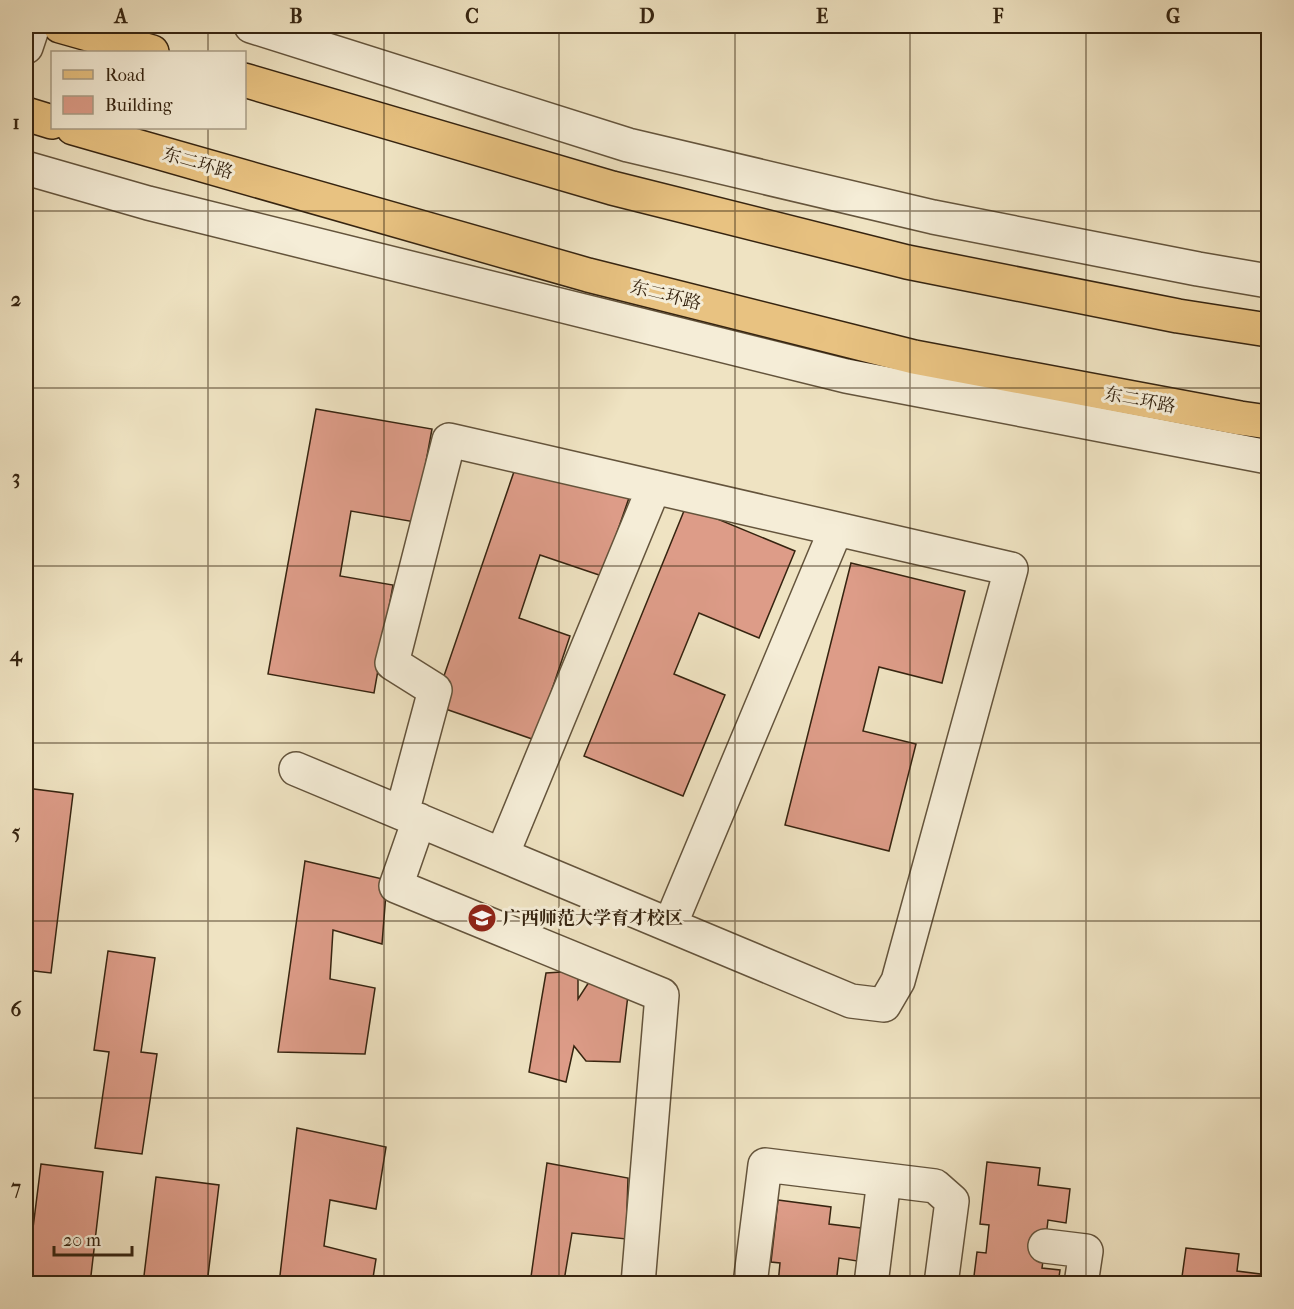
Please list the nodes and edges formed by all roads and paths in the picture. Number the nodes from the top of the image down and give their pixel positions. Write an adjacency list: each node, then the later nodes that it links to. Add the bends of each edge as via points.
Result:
1 (33, 26): 4 (street)
2 (60, 26): 5 (main road)
3 (251, 26): 11 (street, via 628,146 933,217)
4 (26, 47)
5 (148, 51)
6 (246, 81): 12 (main road, via 612,188 907,262 1178,316)
7 (26, 114): 8 (main road)
8 (51, 122)
9 (77, 129): 13 (main road, 东二环路, via 588,275 914,357)
10 (26, 168): 14 (street, via 147,203 846,376)
11 (1269, 281)
12 (1269, 330)
13 (1269, 422)
14 (1269, 457)
15 (654, 487): 16 (street); 18 (street, via 449,440 392,663 435,690); 19 (street)
16 (836, 529): 20 (street); 20 (street, via 1011,569 898,981 884,1005 851,1001)
17 (296, 769): 18 (street)
18 (410, 817): 19 (street); 23 (street, via 396,886 662,995)
19 (502, 855): 20 (street)
20 (670, 925)
21 (884, 1180): 24 (street, via 765,1165); 25 (street); 26 (street, via 935,1186 952,1201)
22 (1045, 1246): 27 (street, via 1086,1251)
23 (638, 1284)
24 (750, 1284)
25 (871, 1284)
26 (941, 1284)
27 (1081, 1284)

